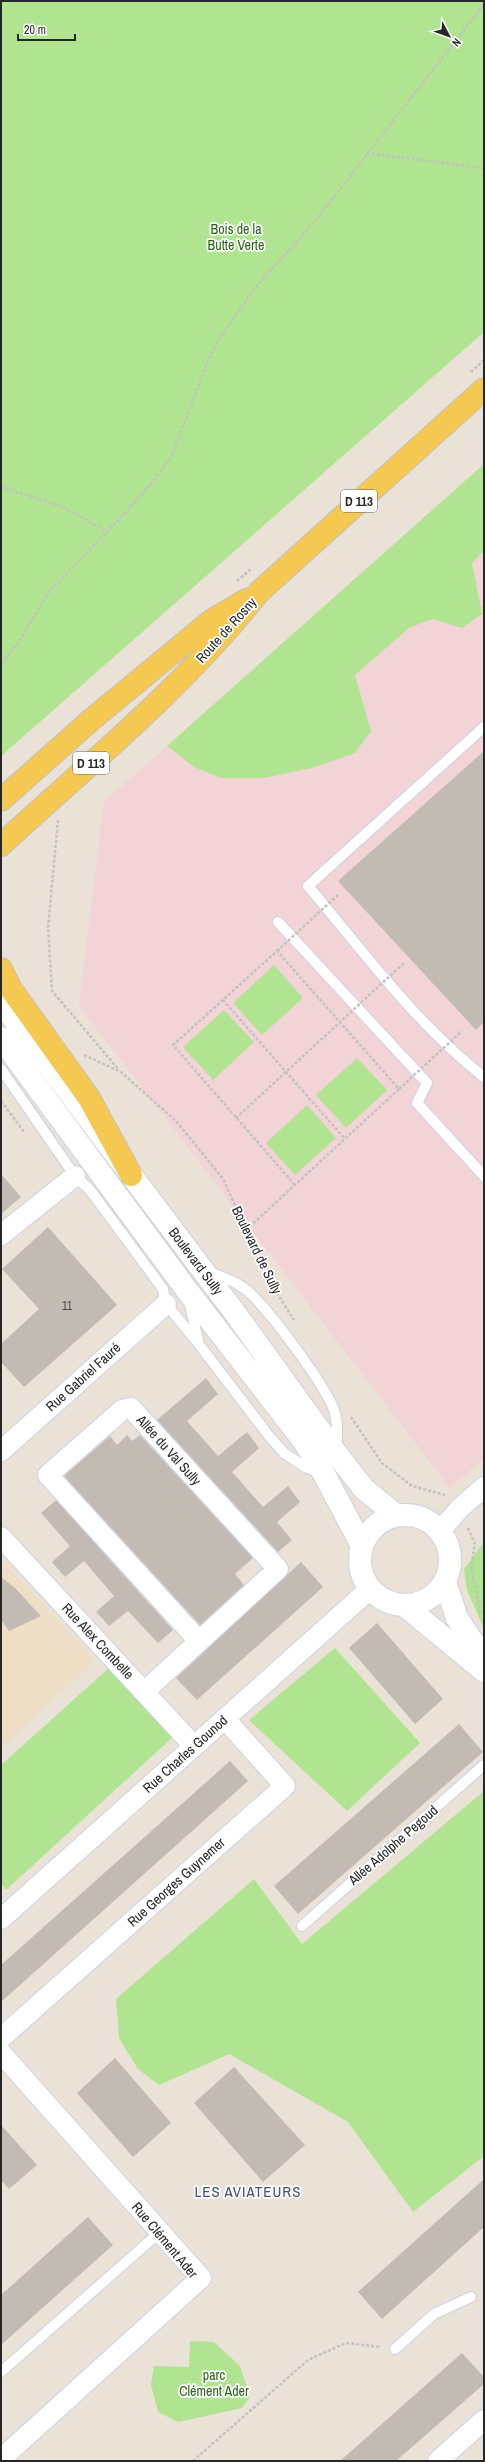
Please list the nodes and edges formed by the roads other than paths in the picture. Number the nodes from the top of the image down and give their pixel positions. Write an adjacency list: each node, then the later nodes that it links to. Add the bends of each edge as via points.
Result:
1 (484, 389): 2 (main road, D 113)
2 (259, 592): 4 (main road, Route de Rosny / D 113, via 212,620 91,720); 5 (main road, Route de Rosny / D 113, via 229,631)
3 (484, 727): 11 (lane, via 308,886 398,995 461,1059)
4 (1, 800)
5 (1, 845)
6 (278, 922): 14 (lane, via 427,1083 417,1103)
7 (1, 969): 12 (main road, via 11,989 89,1098)
8 (1, 1002): 12 (street, Boulevard Sully)
9 (1, 1038): 16 (street, Boulevard Sully)
10 (1, 1069): 13 (lane)
11 (484, 1077)
12 (131, 1175): 22 (street, Boulevard Sully, via 204,1270 364,1489)
13 (75, 1176): 15 (street); 17 (lane, via 90,1190 163,1288)
14 (484, 1176)
15 (1, 1235)
16 (186, 1289): 18 (lane); 20 (street, Boulevard Sully, via 303,1440)
17 (166, 1304): 18 (lane); 19 (street, Rue Gabriel Fauré)
18 (198, 1343): 20 (lane, via 284,1453 305,1467)
19 (1, 1451)
20 (324, 1474): 25 (street, Boulevard Sully)
21 (484, 1487): 23 (street, via 460,1508)
22 (396, 1515): 23 (street, via 420,1517); 25 (street, via 375,1526)
23 (440, 1531): 26 (street, via 447,1542 450,1555)
24 (1, 1537): 32 (street, Rue Alex Combelle)
25 (362, 1546): 27 (street, via 359,1561 362,1576)
26 (445, 1582): 28 (street, via 428,1599); 30 (street, via 456,1618)
27 (370, 1589): 28 (street, via 379,1598); 33 (street, Rue Charles Gounod)
28 (404, 1605): 31 (street)
29 (199, 1641): 29 (street, Allée du Val Sully, via 48,1475 122,1410 131,1408 278,1569); 32 (street, Allée du Val Sully)
30 (484, 1659)
31 (484, 1671)
32 (145, 1690): 34 (street, Rue Alex Combelle)
33 (225, 1719): 34 (street, Rue Charles Gounod); 38 (street, Rue Georges Guynemer, via 285,1786)
34 (194, 1746): 36 (street, Rue Charles Gounod)
35 (484, 1765): 37 (lane, Allée Adolphe Pegoud)
36 (1, 1919)
37 (302, 1926)
38 (1, 2038)
39 (1, 2053): 40 (street, Rue Clément Ader)
40 (160, 2232): 43 (lane); 45 (street, Rue Clément Ader, via 201,2278)
41 (471, 2297): 42 (lane, via 434,2314)
42 (395, 2349)
43 (1, 2372)
44 (484, 2420): 46 (street)
45 (1, 2459)
46 (438, 2461)

